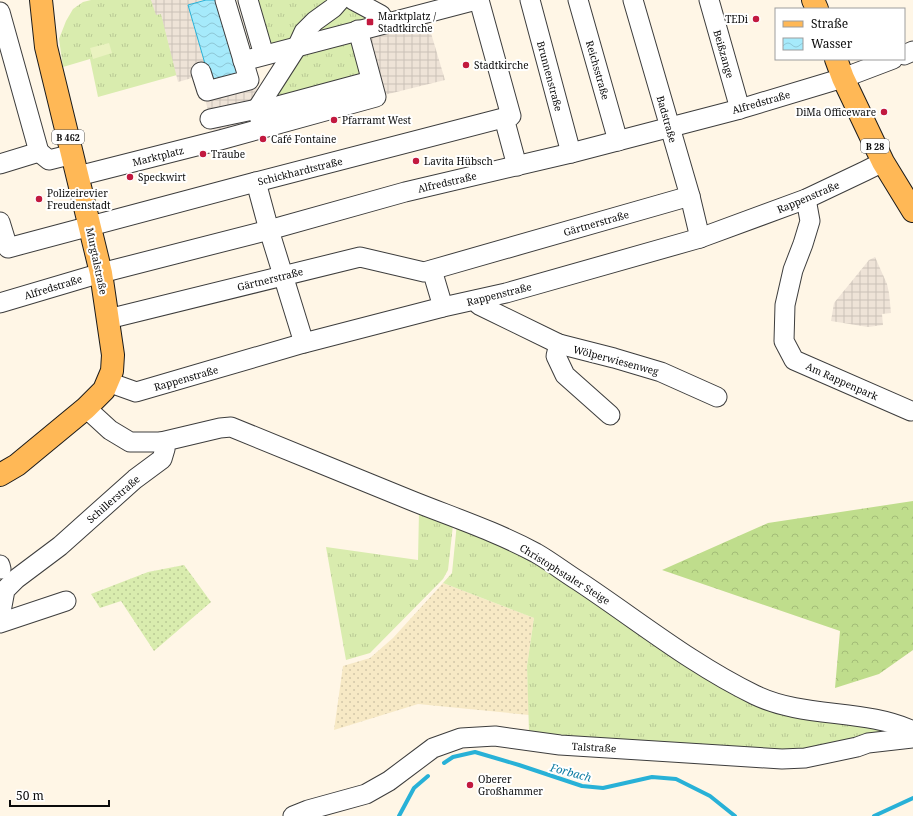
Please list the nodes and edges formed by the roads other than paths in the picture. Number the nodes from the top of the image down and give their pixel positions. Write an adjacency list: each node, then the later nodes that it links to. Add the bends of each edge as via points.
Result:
1 (41, 0): 38 (main road, Murgtalstraße / B 462, via 46,46)
2 (340, 0): 16 (street, via 304,32)
3 (353, 0): 14 (street, via 381,14)
4 (476, 0): 11 (street)
5 (479, 0): 29 (street)
6 (530, 0): 37 (street, Brunnenstraße)
7 (578, 0): 35 (street, Reichsstraße)
8 (633, 0): 31 (street, Badstraße)
9 (709, 0): 26 (street, Beißzange)
10 (250, 4): 12 (street); 17 (street)
11 (423, 6): 14 (street)
12 (227, 7): 19 (street)
13 (0, 12): 36 (street)
14 (385, 22): 15 (street)
15 (358, 30): 16 (street); 24 (street)
16 (298, 45): 17 (street); 27 (street)
17 (264, 55): 19 (street)
18 (888, 60): 20 (street, Alfredstraße)
19 (243, 61): 22 (street)
20 (840, 69): 26 (street, Alfredstraße); 39 (main road, B 28)
21 (202, 72): 25 (street)
22 (249, 80): 23 (street); 27 (street)
23 (229, 85): 25 (street); 28 (street)
24 (374, 89): 27 (street); 32 (street, Marktplatz)
25 (207, 91): 30 (street)
26 (740, 108): 31 (street, Alfredstraße)
27 (258, 109): 28 (street); 32 (street)
28 (237, 113): 30 (street); 33 (street)
29 (508, 117): 41 (street); 43 (street, Schickhardtstraße)
30 (213, 119): 34 (street)
31 (670, 127): 35 (street, Alfredstraße); 44 (street, Badstraße)
32 (263, 128): 33 (street, Marktplatz)
33 (244, 133): 34 (street, Marktplatz)
34 (220, 140): 42 (street, Marktplatz, via 110,165)
35 (618, 141): 37 (street, Alfredstraße)
36 (39, 152): 38 (street, via 48,160); 40 (street)
37 (571, 153): 41 (street, Alfredstraße)
38 (72, 154): 42 (main road, Murgtalstraße / B 462)
39 (882, 162): 45 (street, Rappenstraße); 46 (main road, B 28)
40 (0, 164)
41 (517, 166): 49 (street, Alfredstraße, via 405,192)
42 (78, 176): 48 (main road, Murgtalstraße / B 462)
43 (256, 182): 48 (street, Schickhardtstraße); 49 (street)
44 (690, 196): 50 (street, Badstraße); 51 (street, Gärtnerstraße)
45 (806, 199): 50 (street, Rappenstraße); 63 (street, Am Rappenpark, via 810,220 793,270 785,305 784,341 794,360)
46 (913, 210)
47 (0, 222): 48 (street, Schickhardtstraße, via 8,248)
48 (90, 226): 52 (main road, Murgtalstraße / B 462)
49 (269, 230): 52 (street, Alfredstraße); 53 (street)
50 (700, 238): 54 (street, Rappenstraße)
51 (432, 270): 53 (street, Gärtnerstraße, via 424,272 360,258); 56 (street)
52 (101, 273): 55 (street, Alfredstraße); 57 (main road, Murgtalstraße / B 462)
53 (284, 276): 57 (street, Gärtnerstraße); 58 (street)
54 (477, 300): 56 (street, Rappenstraße); 59 (street, Wölperwiesenweg, via 479,305)
55 (0, 303)
56 (443, 307): 58 (street, Rappenstraße)
57 (108, 319): 60 (main road, Murgtalstraße / B 462, via 113,355)
58 (304, 343): 60 (street, Rappenstraße, via 136,392)
59 (558, 344): 61 (street, Wölperwiesenweg, via 661,372); 64 (street, via 556,356 565,375)
60 (108, 382): 62 (main road, Murgtalstraße / B 462, via 104,390)
61 (717, 397)
62 (86, 408): 65 (street, via 110,430 130,442); 66 (main road, Murgtalstraße / B 462, via 17,465)
63 (911, 411)
64 (610, 415)
65 (161, 442): 68 (street, Schillerstraße, via 165,449 162,459 135,479 60,546 16,579 6,590); 70 (street, Christophstaler Steige, via 231,427 503,536 537,554 601,596 684,655 771,702 897,724)
66 (0, 475)
67 (66, 601): 69 (street)
68 (0, 617)
69 (0, 623)
70 (913, 731)
71 (913, 738): 72 (street, Talstraße, via 868,744 805,758 782,759 560,745 495,736 461,738 433,748 389,781 366,794)
72 (293, 816)

